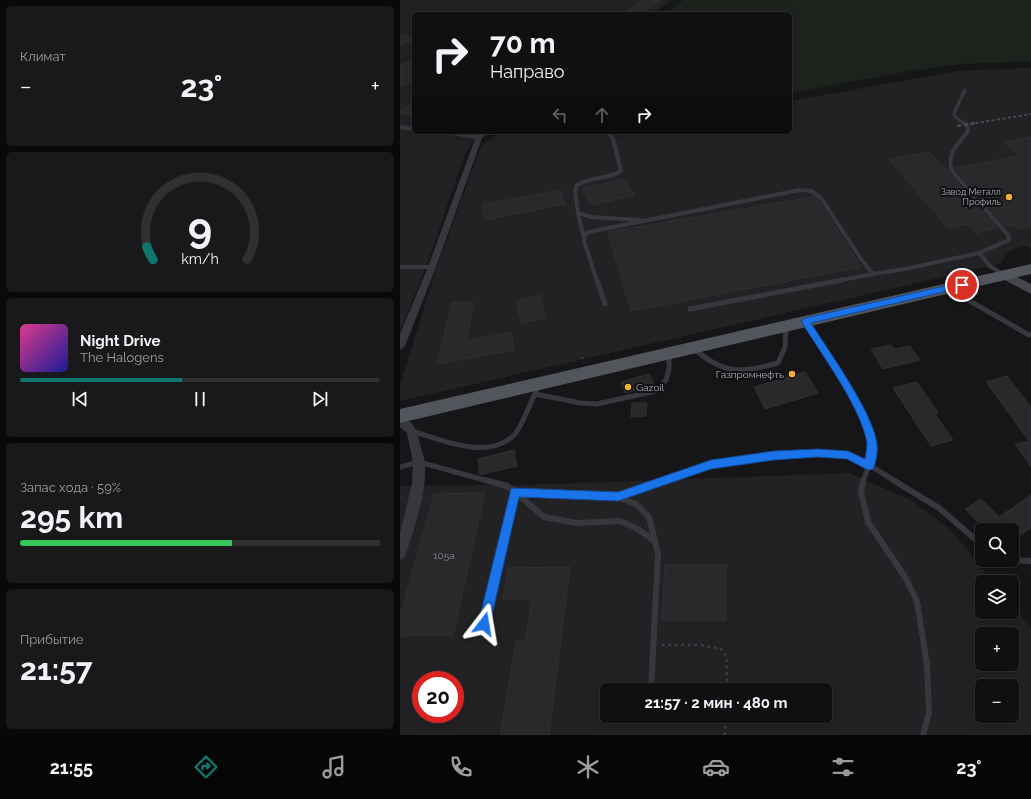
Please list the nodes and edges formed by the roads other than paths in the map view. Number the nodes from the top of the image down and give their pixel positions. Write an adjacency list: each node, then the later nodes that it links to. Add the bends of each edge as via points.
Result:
1 (965, 90): 11 (lane, via 954,117 967,125 968,131 949,156 950,166 1009,238 1006,243)
2 (400, 127): 3 (street)
3 (412, 129)
4 (456, 134): 7 (street)
5 (484, 134): 7 (street)
6 (609, 134): 8 (lane, via 622,171 586,180 577,185 575,191)
7 (479, 138): 13 (street)
8 (578, 213): 9 (lane, via 591,217); 10 (lane)
9 (649, 220): 10 (lane, via 588,232); 15 (lane, via 806,190 821,198)
10 (584, 238): 19 (lane)
11 (979, 253): 15 (lane); 16 (lane, via 990,266)
12 (400, 267): 13 (lane)
13 (432, 267): 24 (street)
14 (1031, 269): 16 (main road)
15 (873, 274): 20 (lane)
16 (1005, 275): 17 (main road); 18 (street)
17 (948, 288): 21 (main road); 23 (lane)
18 (1031, 290)
19 (605, 304)
20 (690, 309)
21 (805, 321): 22 (main road); 33 (lane, via 868,428 872,445)
22 (786, 326): 25 (main road); 25 (lane, via 784,347 778,363 752,370 723,369 703,357)
23 (1031, 334)
24 (400, 346)
25 (693, 347): 26 (main road)
26 (669, 352): 27 (main road); 27 (lane, via 666,380 656,391 597,404 581,403)
27 (536, 388): 28 (main road); 30 (lane, via 515,435 500,444 479,449)
28 (400, 416)
29 (400, 420): 30 (street)
30 (412, 431): 31 (street)
31 (419, 462): 32 (lane); 34 (lane, via 508,486); 38 (street, via 418,483)
32 (400, 466)
33 (869, 466): 35 (lane, via 848,455 774,455 711,464); 36 (lane, via 939,508); 43 (lane, via 861,492 868,522 905,578 917,601 920,614 927,666 929,713)
34 (514, 492): 35 (lane); 37 (lane, via 544,517 577,523 620,521); 41 (lane)
35 (618, 497): 37 (lane, via 636,504 649,517)
36 (975, 539)
37 (655, 541): 42 (lane, via 658,554)
38 (400, 554)
39 (1019, 561): 40 (lane)
40 (1031, 562)
41 (484, 624)
42 (651, 683)
43 (923, 735)

